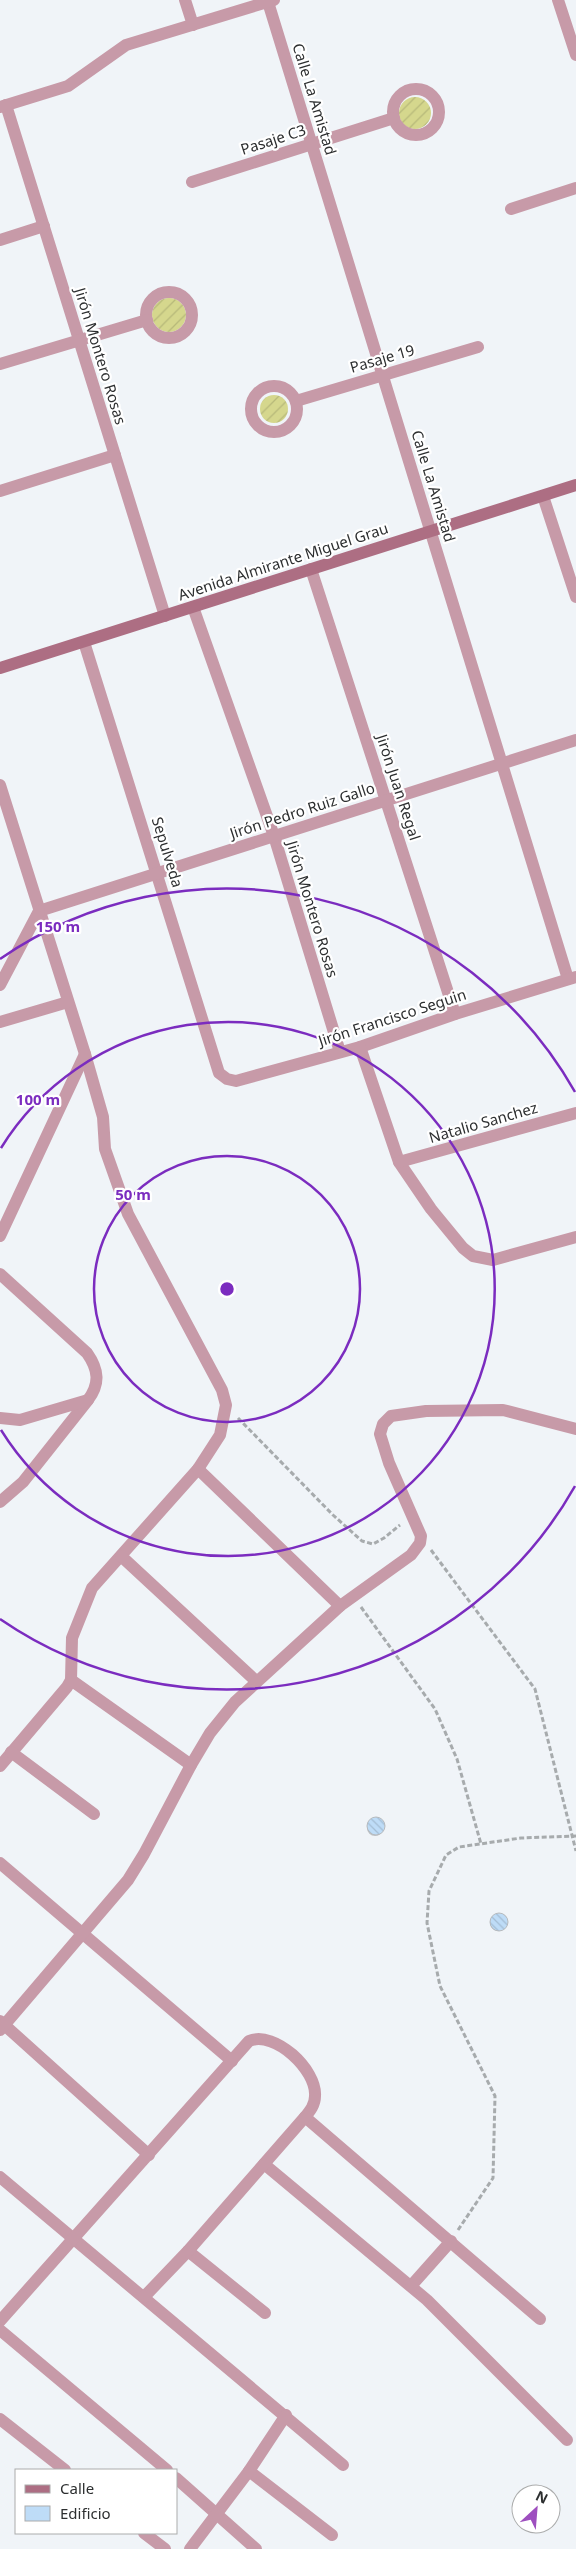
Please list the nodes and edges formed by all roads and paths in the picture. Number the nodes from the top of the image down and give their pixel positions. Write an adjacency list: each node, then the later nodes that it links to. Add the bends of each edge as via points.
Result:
1 (185, 0): 4 (street)
2 (558, 0): 5 (street)
3 (271, 1): 4 (street); 8 (street, Calle La Amistad)
4 (193, 25): 6 (street, via 126,46 68,86)
5 (576, 55)
6 (3, 106): 12 (street, Jirón Montero Rosas)
7 (394, 118): 8 (street, Pasaje C3)
8 (312, 144): 9 (street, Pasaje C3); 18 (street, Calle La Amistad)
9 (192, 182)
10 (576, 188): 11 (street)
11 (511, 209)
12 (44, 226): 13 (street); 15 (street, Jirón Montero Rosas)
13 (0, 240)
14 (147, 320): 15 (street)
15 (79, 340): 17 (street); 20 (street, Jirón Montero Rosas)
16 (478, 347): 18 (street, Pasaje 19)
17 (0, 364)
18 (383, 374): 19 (street, Pasaje 19); 24 (street, Calle La Amistad)
19 (296, 401)
20 (115, 455): 22 (street); 28 (street, Jirón Montero Rosas)
21 (576, 485): 23 (street, Avenida Almirante Miguel Grau)
22 (0, 491)
23 (543, 496): 24 (street, Avenida Almirante Miguel Grau); 26 (street)
24 (431, 531): 25 (street, Avenida Almirante Miguel Grau); 32 (street, Calle La Amistad)
25 (311, 569): 27 (street, Avenida Almirante Miguel Grau); 34 (street, Jirón Juan Regal)
26 (576, 597)
27 (193, 607): 28 (street, Avenida Almirante Miguel Grau); 35 (street, Jirón Montero Rosas)
28 (165, 616): 29 (street, Avenida Almirante Miguel Grau)
29 (84, 642): 30 (street, Avenida Almirante Miguel Grau); 36 (street, Sepulveda)
30 (0, 668)
31 (576, 740): 32 (street, Jirón Pedro Ruiz Gallo)
32 (502, 763): 34 (street, Jirón Pedro Ruiz Gallo); 38 (street, Calle La Amistad)
33 (0, 785): 37 (street)
34 (386, 800): 35 (street, Jirón Pedro Ruiz Gallo); 41 (street, Jirón Juan Regal)
35 (274, 836): 36 (street, Jirón Pedro Ruiz Gallo); 44 (street, Jirón Montero Rosas)
36 (158, 873): 37 (street, Jirón Pedro Ruiz Gallo); 46 (street, Sepulveda)
37 (39, 911): 39 (street); 40 (street)
38 (572, 978): 41 (street, Jirón Francisco Seguin)
39 (0, 985)
40 (68, 1002): 42 (street); 45 (street)
41 (455, 1014): 43 (street, Jirón Francisco Seguin)
42 (0, 1022)
43 (360, 1047): 44 (street, Jirón Francisco Seguin); 48 (street)
44 (340, 1052): 46 (street, Jirón Francisco Seguin, via 236,1081)
45 (85, 1054): 49 (street); 53 (street, via 103,1117 105,1148 128,1214 222,1390)
46 (219, 1073)
47 (576, 1113): 48 (street, Natalio Sanchez)
48 (399, 1162): 50 (street, via 431,1209 463,1248 474,1256 493,1260)
49 (0, 1236)
50 (576, 1237)
51 (0, 1274): 52 (street, via 75,1341 95,1364 96,1389)
52 (88, 1400): 54 (street, via 20,1420); 57 (street, via 23,1482)
53 (226, 1405): 56 (street, via 220,1435); 58 (path, via 362,1541 373,1544)
54 (0, 1418)
55 (576, 1429): 58 (street, via 503,1410 426,1411 391,1416 383,1424 380,1434)
56 (198, 1469): 60 (street); 62 (street)
57 (0, 1502)
58 (412, 1515): 59 (street)
59 (420, 1536): 61 (street, via 420,1543 411,1555); 69 (path, via 535,1689)
60 (121, 1556): 63 (street, via 92,1588 78,1617 72,1638); 64 (street)
61 (353, 1596): 62 (street); 70 (path, via 435,1708 457,1758)
62 (340, 1606): 64 (street)
63 (71, 1680): 65 (street); 66 (street)
64 (256, 1681): 66 (street, via 210,1733)
65 (11, 1752): 67 (street); 68 (street)
66 (190, 1765): 73 (street, via 128,1880)
67 (0, 1766)
68 (94, 1814)
69 (575, 1836): 70 (path, via 522,1838); 71 (path)
70 (481, 1844): 81 (path, via 459,1847 446,1855 429,1891 427,1923 440,1986 495,2096 493,2178)
71 (576, 1852)
72 (0, 1863): 73 (street)
73 (83, 1932): 74 (street); 75 (street)
74 (1, 2025): 77 (street)
75 (232, 2061): 76 (street, via 249,2041 257,2037 270,2039 287,2050 302,2065 314,2086 314,2104); 77 (street)
76 (305, 2117): 78 (street); 81 (street)
77 (149, 2155): 80 (street)
78 (264, 2164): 82 (street); 83 (street)
79 (0, 2176): 80 (street)
80 (75, 2239): 84 (street); 87 (street)
81 (451, 2241): 83 (street); 86 (street)
82 (188, 2251): 84 (street); 85 (street)
83 (411, 2286): 91 (street)
84 (144, 2297): 89 (street)
85 (265, 2313)
86 (540, 2319)
87 (0, 2321)
88 (0, 2330): 94 (street)
89 (286, 2415): 92 (street); 95 (street)
90 (0, 2418): 93 (street)
91 (567, 2440)
92 (343, 2465)
93 (64, 2469)
94 (166, 2469)
95 (249, 2470): 97 (street); 99 (street)
96 (178, 2480): 97 (street)
97 (217, 2513): 101 (street); 102 (street)
98 (145, 2534): 100 (street)
99 (332, 2535)
100 (165, 2549)
101 (190, 2549)
102 (256, 2549)

